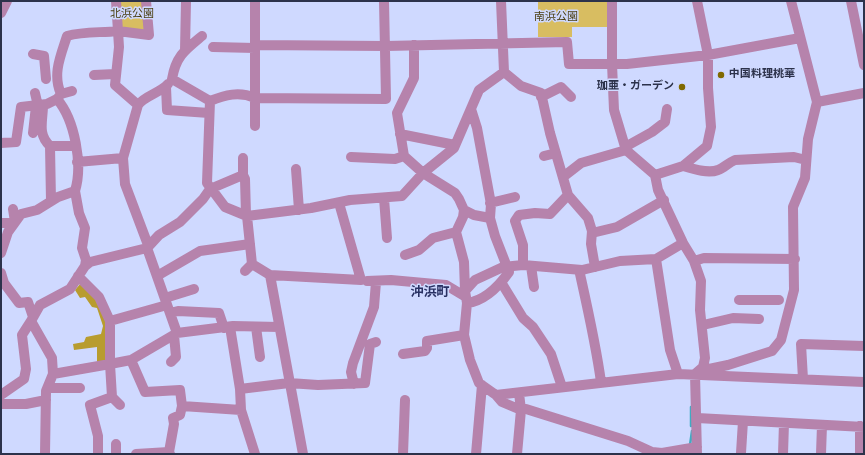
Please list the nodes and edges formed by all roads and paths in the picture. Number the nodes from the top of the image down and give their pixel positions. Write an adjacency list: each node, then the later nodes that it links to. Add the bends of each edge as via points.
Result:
1 (7, 1): 12 (street)
2 (116, 1): 13 (street)
3 (146, 1): 13 (street, via 149,35)
4 (186, 1): 21 (street)
5 (255, 1): 18 (street)
6 (384, 1): 19 (street)
7 (501, 1): 16 (street)
8 (612, 1): 24 (street)
9 (697, 1): 23 (street)
10 (792, 1): 15 (street)
11 (851, 1): 25 (street)
12 (1, 13)
13 (118, 31): 26 (street, via 81,32 67,36); 29 (street, via 119,47)
14 (202, 36): 21 (street)
15 (800, 38): 23 (street); 41 (street)
16 (502, 43): 17 (street); 24 (street, via 567,42 569,64); 28 (street)
17 (414, 45): 19 (street); 49 (street, via 414,78 397,113)
18 (255, 46): 19 (street); 20 (street); 38 (street)
19 (386, 46): 38 (street, via 386,99)
20 (213, 48)
21 (185, 50): 32 (street, via 175,65)
22 (33, 54): 27 (street, via 44,56)
23 (708, 56): 24 (street); 63 (street, via 711,127 707,146)
24 (612, 64): 54 (street, via 614,110)
25 (864, 65)
26 (58, 66): 27 (street); 36 (street, via 56,73)
27 (45, 68): 31 (street)
28 (504, 72): 39 (street, via 521,86 540,93); 45 (street, via 479,90)
29 (115, 74): 30 (street); 42 (street, via 115,86)
30 (94, 75)
31 (46, 79)
32 (169, 83): 40 (street); 42 (street); 46 (street, via 167,110)
33 (72, 91): 36 (street)
34 (35, 93): 43 (street)
35 (864, 93): 41 (street)
36 (59, 97): 43 (street); 53 (street, via 70,120)
37 (571, 97): 39 (street, via 561,87)
38 (255, 98): 40 (street, via 247,94 226,95); 47 (street)
39 (541, 98): 55 (street)
40 (210, 101): 46 (street)
41 (817, 102): 61 (street)
42 (138, 104): 58 (street)
43 (39, 106): 48 (street); 50 (street, via 21,107 16,142); 52 (street, via 41,134)
44 (667, 109): 54 (street, via 665,122)
45 (471, 110): 51 (street); 77 (street, via 477,128)
46 (209, 113): 69 (street, via 207,183)
47 (255, 126)
48 (33, 133)
49 (400, 134): 51 (street); 56 (street)
50 (1, 143)
51 (455, 145): 65 (street)
52 (50, 146): 53 (street); 75 (street)
53 (74, 146): 62 (street)
54 (626, 148): 67 (street); 68 (street, via 581,163)
55 (556, 154): 57 (street); 68 (street)
56 (404, 156): 60 (street, via 395,159); 65 (street)
57 (544, 156)
58 (123, 158): 62 (street); 90 (street, via 125,184)
59 (244, 158): 66 (street)
60 (351, 158)
61 (806, 160): 63 (street, via 735,160 719,170 711,171); 94 (street, via 805,178 793,207)
62 (77, 162): 70 (street, via 79,177)
63 (683, 166): 67 (street)
64 (296, 169): 79 (street)
65 (424, 174): 73 (street, via 402,196); 80 (street, via 455,193)
66 (243, 175): 69 (street); 81 (street)
67 (655, 175): 74 (street, via 658,190)
68 (563, 177): 71 (street)
69 (210, 188): 81 (street, via 225,207); 90 (street, via 203,199 180,222 159,235)
70 (74, 191): 75 (street); 97 (street, via 85,228 82,248)
71 (568, 195): 86 (street, via 588,218); 96 (street, via 550,214 519,215 515,221)
72 (515, 197): 77 (street)
73 (384, 198): 76 (street); 87 (street)
74 (664, 200): 86 (street, via 633,213 617,227); 88 (street)
75 (52, 201): 83 (street, via 37,210 21,214)
76 (339, 203): 79 (street); 101 (street, via 361,280)
77 (490, 203): 82 (street)
78 (13, 209): 83 (street)
79 (298, 210): 81 (street)
80 (464, 210): 82 (street); 85 (street)
81 (247, 216): 89 (street)
82 (490, 218): 98 (street)
83 (14, 222): 84 (street); 91 (street)
84 (1, 223)
85 (456, 232): 92 (street, via 432,238 419,250); 108 (street, via 464,262)
86 (592, 233): 99 (street)
87 (387, 238)
88 (683, 243): 93 (street); 95 (street)
89 (250, 244): 101 (street, via 249,267); 103 (street, via 200,251)
90 (147, 247): 97 (street, via 90,262); 103 (street)
91 (1, 254)
92 (405, 255)
93 (656, 259): 99 (street, via 620,261); 131 (street, via 670,350)
94 (795, 259): 95 (street, via 704,258); 129 (street, via 791,304 781,340 772,351 709,369)
95 (694, 261): 115 (street, via 701,281 700,310)
96 (527, 265): 98 (street); 100 (street); 106 (street)
97 (85, 266): 102 (street)
98 (507, 266): 105 (street, via 509,272); 108 (street, via 474,280)
99 (595, 267): 100 (street)
100 (582, 270): 134 (street, via 580,274 596,344)
101 (270, 275): 118 (street)
102 (78, 276): 113 (street, via 70,288 40,305); 114 (street, via 99,297)
103 (158, 276): 112 (street)
104 (2, 280): 113 (street, via 19,303 28,302)
105 (501, 282): 108 (street, via 476,302); 139 (street, via 523,318 533,327 551,354)
106 (534, 287)
107 (194, 289): 112 (street)
108 (466, 297): 120 (street); 137 (street, via 446,285 391,280 372,281 374,307 353,363 351,372)
109 (739, 300): 111 (street)
110 (779, 300): 111 (street)
111 (752, 301): 115 (street, via 755,319 733,318)
112 (167, 305): 114 (street); 116 (street, via 178,311 219,312); 119 (street)
113 (32, 319): 130 (street, via 52,358); 144 (street, via 22,335 26,368 24,379)
114 (110, 322): 128 (street)
115 (703, 325): 129 (street)
116 (230, 327): 117 (street); 119 (street); 126 (street); 142 (street)
117 (256, 327): 118 (street); 124 (street)
118 (279, 327): 136 (street)
119 (176, 334): 125 (street); 127 (street, via 176,357)
120 (464, 335): 123 (street, via 427,341 425,351); 138 (street, via 470,360)
121 (376, 342): 137 (street, via 370,344 365,383)
122 (864, 346): 133 (street, via 800,344)
123 (403, 354)
124 (260, 357)
125 (131, 360): 128 (street); 151 (street, via 146,392 180,390)
126 (239, 360)
127 (171, 362)
128 (110, 364): 130 (street); 146 (street)
129 (703, 367): 132 (street)
130 (53, 374): 140 (street)
131 (678, 374): 132 (street); 134 (street)
132 (695, 374): 133 (street); 154 (street)
133 (803, 379): 135 (street)
134 (601, 382): 139 (street)
135 (864, 382)
136 (289, 383): 137 (street); 142 (street); 166 (street)
137 (354, 384)
138 (482, 385): 145 (street); 168 (street)
139 (562, 387): 143 (street)
140 (48, 388): 141 (street); 147 (street)
141 (80, 388)
142 (240, 389): 152 (street)
143 (519, 392): 145 (street); 153 (street)
144 (1, 395)
145 (496, 395): 153 (street, via 502,402)
146 (112, 397): 150 (street); 163 (street, via 90,405 98,436)
147 (46, 400): 149 (street, via 26,404); 162 (street)
148 (405, 400): 167 (street)
149 (1, 404)
150 (120, 405)
151 (182, 406): 152 (street); 160 (street, via 180,415 173,418)
152 (242, 410): 165 (street)
153 (521, 410): 159 (street, via 526,409 628,441 652,452); 169 (street)
154 (697, 418): 155 (street); 159 (street)
155 (743, 421): 156 (street); 161 (street)
156 (784, 423): 157 (street); 170 (street)
157 (822, 425): 158 (street); 171 (street)
158 (862, 427): 172 (street)
159 (697, 450)
160 (170, 453): 164 (street)
161 (741, 453)
162 (45, 454)
163 (98, 454)
164 (136, 454)
165 (255, 454)
166 (303, 454)
167 (403, 454)
168 (476, 454)
169 (517, 454)
170 (783, 454)
171 (821, 454)
172 (860, 454)

